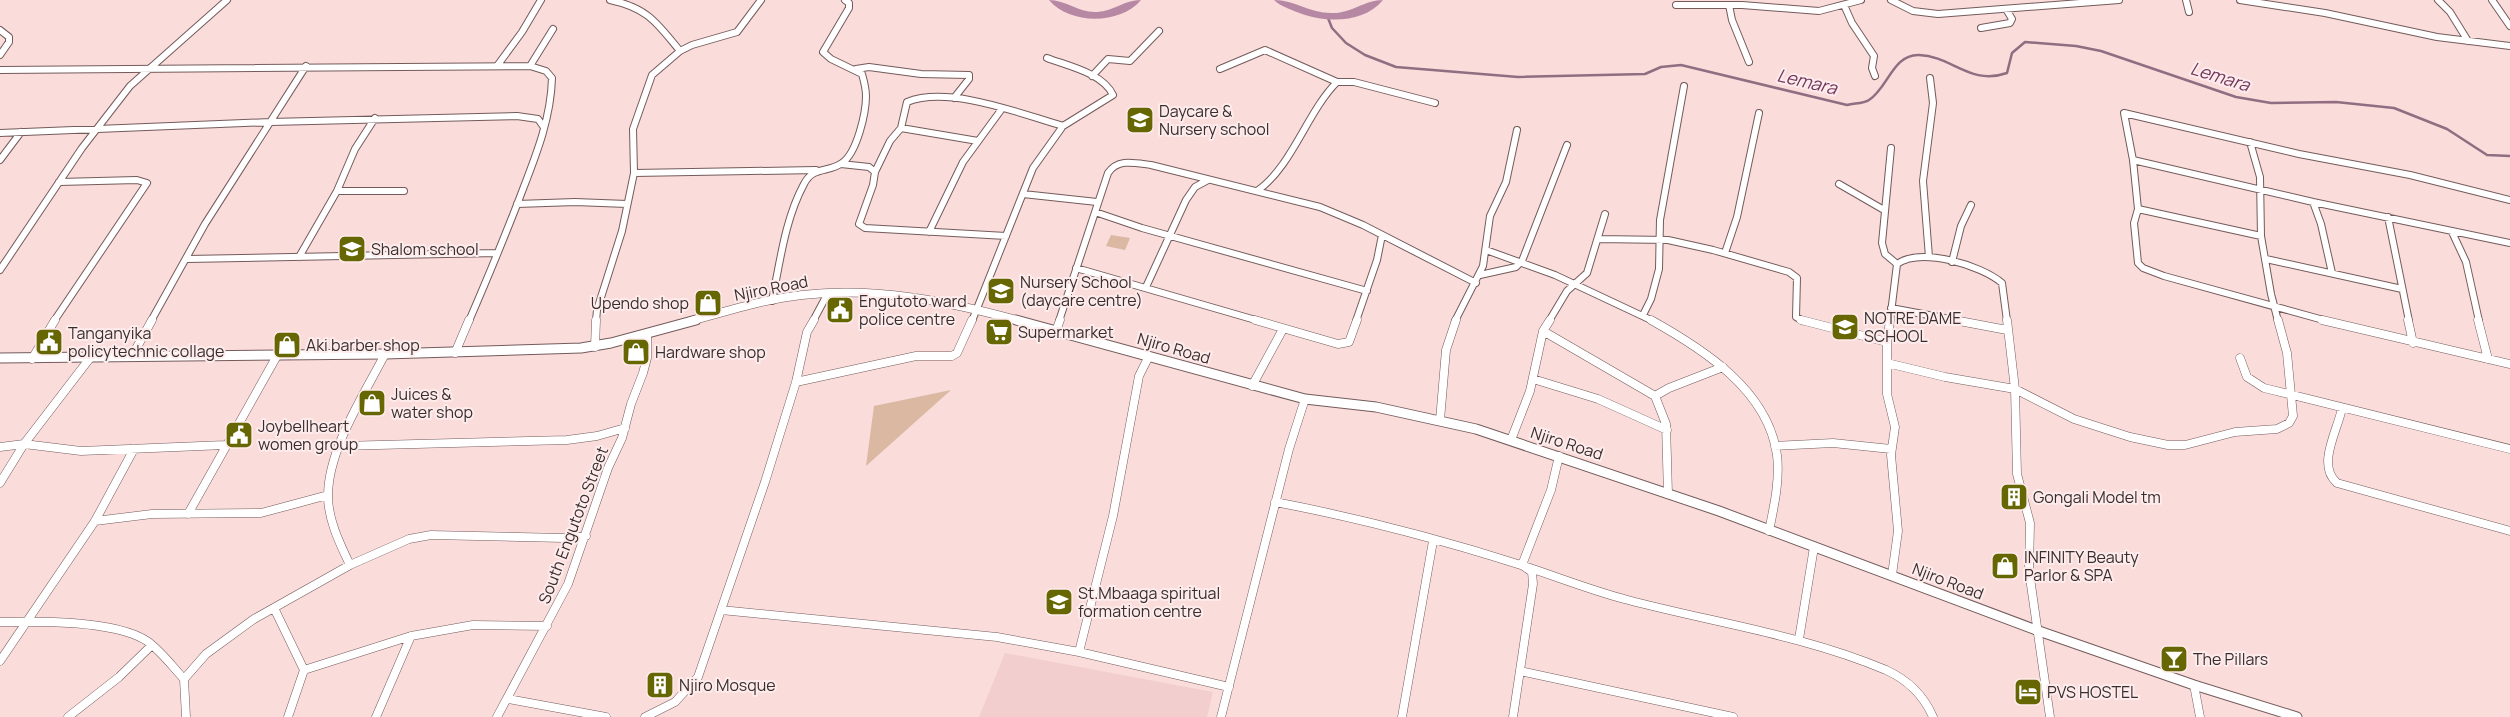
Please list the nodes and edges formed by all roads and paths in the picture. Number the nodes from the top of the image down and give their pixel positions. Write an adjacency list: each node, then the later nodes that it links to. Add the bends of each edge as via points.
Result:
1 (227, 0): 34 (street)
2 (541, 0): 32 (street)
3 (610, 0): 27 (street, via 634,4 648,12)
4 (761, 0): 27 (street, via 738,32)
5 (845, 0): 35 (street, via 849,8 823,52 829,59)
6 (1861, 0): 17 (street)
7 (1891, 0): 18 (street, via 1913,11 1930,14)
8 (2070, 0): 14 (street)
9 (2119, 0): 14 (street)
10 (2186, 0): 19 (street)
11 (2240, 0): 25 (street)
12 (2438, 0): 25 (street, via 2450,12)
13 (2492, 0): 20 (street)
14 (2077, 4): 18 (street)
15 (1676, 5): 16 (street)
16 (1729, 5): 17 (street, via 1810,11); 30 (street)
17 (1844, 5): 39 (street, via 1874,56 1872,68)
18 (2006, 9): 22 (street, via 2012,19 2010,24)
19 (2189, 12)
20 (2510, 26)
21 (553, 28): 33 (street)
22 (1981, 28)
23 (0, 30): 28 (street, via 9,37)
24 (1159, 31): 38 (street, via 1130,61 1108,59)
25 (2468, 41): 26 (street)
26 (2510, 46)
27 (680, 51): 65 (street, via 652,76 640,107 632,135)
28 (0, 55)
29 (1047, 58): 38 (street)
30 (1748, 62)
31 (306, 66): 32 (street); 34 (street); 48 (street)
32 (497, 66): 33 (street)
33 (530, 66): 49 (street, via 546,71 552,81)
34 (152, 68): 37 (street); 51 (street, via 130,86)
35 (856, 69): 43 (street, via 869,67 921,74 969,75); 62 (street, via 862,74 866,87 865,115 851,152)
36 (1220, 69): 41 (street, via 1265,50)
37 (0, 70)
38 (1092, 76): 50 (street, via 1113,91 1113,95)
39 (1875, 76)
40 (1930, 78): 98 (street, via 1933,103 1923,181)
41 (1337, 82): 44 (street, via 1354,82); 72 (street, via 1328,91 1296,144)
42 (1684, 86): 92 (street, via 1660,220)
43 (954, 98): 45 (street); 52 (street, via 911,98 904,110)
44 (1435, 103)
45 (1001, 110): 50 (street); 56 (street)
46 (1759, 113): 96 (street)
47 (375, 118): 48 (street); 49 (street, via 517,116 538,118); 70 (street, via 355,149)
48 (270, 122): 51 (street); 99 (street, via 205,224)
49 (543, 126): 77 (street)
50 (1063, 126): 73 (street, via 1047,144)
51 (100, 128): 54 (street); 67 (street)
52 (901, 128): 56 (street); 64 (street, via 891,136)
53 (1517, 130): 94 (street, via 1506,182 1490,216)
54 (21, 132): 55 (street); 60 (street)
55 (0, 133)
56 (978, 141): 85 (street, via 951,185)
57 (2250, 142): 61 (street, via 2124,113); 69 (street, via 2260,177); 74 (street, via 2410,175)
58 (1567, 145): 101 (street)
59 (1891, 148): 81 (street)
60 (0, 160)
61 (2133, 160): 69 (street); 80 (street)
62 (841, 164): 63 (street); 64 (street, via 869,167)
63 (816, 170): 65 (street); 114 (street, via 805,182 792,216)
64 (875, 172): 85 (street, via 859,224 865,228)
65 (634, 173): 78 (street)
66 (1208, 180): 72 (street); 75 (street, via 1151,166 1119,163 1110,169); 89 (street, via 1191,192)
67 (59, 182): 105 (street); 135 (street, via 137,180 147,183 45,334)
68 (1839, 184): 81 (street)
69 (2259, 189): 76 (street); 90 (street)
70 (337, 191): 71 (street); 97 (street)
71 (404, 191)
72 (1258, 192): 87 (street, via 1320,206)
73 (1023, 194): 75 (street); 88 (street)
74 (2510, 200)
75 (1097, 202): 82 (street)
76 (2313, 202): 84 (street); 106 (street)
77 (517, 204): 78 (street); 95 (street)
78 (627, 204): 126 (street, via 622,231 597,310)
79 (1971, 205): 102 (street, via 1958,234)
80 (2138, 209): 90 (street); 115 (street, via 2134,223 2136,250 2138,263 2143,268)
81 (1884, 210): 103 (street, via 1882,250)
82 (1095, 212): 89 (street); 104 (street)
83 (1605, 214): 91 (street)
84 (2388, 217): 86 (street); 111 (street)
85 (929, 232): 88 (street)
86 (2452, 232): 93 (street); 136 (street, via 2467,259)
87 (1382, 235): 108 (street); 112 (street)
88 (1006, 236): 117 (street)
89 (1169, 236): 110 (street); 112 (street)
90 (2261, 236): 100 (street)
91 (1598, 239): 92 (street); 109 (street, via 1587,273)
92 (1660, 240): 96 (street); 118 (street, via 1659,269)
93 (2510, 243)
94 (1486, 250): 101 (street); 107 (street)
95 (497, 253): 97 (street); 127 (street)
96 (1725, 253): 124 (street, via 1795,275 1798,278 1795,311 1798,319)
97 (299, 256): 99 (street)
98 (1929, 257): 102 (street); 103 (street, via 1905,257)
99 (187, 259): 130 (street)
100 (2266, 259): 106 (street); 115 (street)
101 (1522, 261): 107 (street, via 1516,267); 109 (street)
102 (1952, 262): 120 (street, via 1999,279)
103 (1897, 264): 116 (street)
104 (1076, 268): 110 (street); 121 (street)
105 (0, 270)
106 (2332, 273): 111 (street)
107 (1480, 275): 108 (street)
108 (1476, 283): 148 (street, via 1458,313 1446,350)
109 (1577, 284): 118 (street); 122 (street, via 1564,295)
110 (1146, 287): 119 (street, via 1248,316)
111 (2402, 289): 125 (street)
112 (1367, 292): 119 (street, via 1349,342 1338,344)
113 (828, 293): 114 (street, Njiro Road); 117 (street, Njiro Road, via 890,295); 141 (street, via 808,332)
114 (772, 301): 123 (street, Njiro Road)
115 (2274, 305): 125 (street); 144 (street, via 2287,353)
116 (1891, 308): 120 (street); 124 (street)
117 (977, 310): 121 (street, Njiro Road); 141 (street, via 960,350 952,356 916,356)
118 (1643, 315): 139 (street)
119 (1283, 330): 142 (street)
120 (2007, 330): 143 (street)
121 (1056, 331): 131 (street, Njiro Road)
122 (1543, 331): 140 (street); 145 (street)
123 (647, 334): 126 (street, Njiro Road); 149 (street, South Engutoto Street, via 646,364)
124 (1886, 342): 137 (street)
125 (2413, 342): 136 (street)
126 (595, 346): 127 (street, Njiro Road)
127 (455, 353): 129 (street, Njiro Road)
128 (278, 354): 129 (street, Njiro Road); 130 (street, Njiro Road); 153 (street)
129 (385, 354): 154 (street)
130 (132, 356): 133 (street, Njiro Road)
131 (1149, 356): 142 (street, Njiro Road); 184 (street, via 1139,376 1114,516)
132 (0, 358): 135 (street, Njiro Road)
133 (90, 358): 135 (street, Njiro Road); 152 (street)
134 (2240, 358): 144 (street, via 2250,381)
135 (32, 359)
136 (2488, 359): 138 (street)
137 (1887, 363): 143 (street); 158 (street, via 1888,394 1895,427)
138 (2510, 364)
139 (1723, 367): 145 (street); 155 (street, via 1751,398)
140 (1533, 379): 150 (street, via 1598,399); 151 (street)
141 (796, 382): 176 (street)
142 (1252, 386): 146 (street, Njiro Road)
143 (2015, 389): 144 (street, via 2074,418 2130,437 2176,445 2285,425 2293,416); 180 (street, via 2018,474 2030,523 2029,571)
144 (2291, 395): 147 (street)
145 (1655, 396): 150 (street)
146 (1305, 399): 148 (street, Njiro Road, via 1376,407); 164 (street)
147 (2342, 408): 159 (street); 168 (street, via 2327,468 2336,483)
148 (1440, 420): 151 (street, Njiro Road)
149 (625, 428): 154 (street, via 567,440); 169 (street, South Engutoto Street)
150 (1667, 430): 162 (street)
151 (1511, 440): 160 (street, Njiro Road)
152 (24, 444): 156 (street); 157 (street, via 81,451); 161 (street)
153 (226, 445): 157 (street); 165 (street)
154 (341, 446): 163 (street)
155 (1775, 446): 158 (street, via 1836,442); 167 (street, via 1777,483)
156 (0, 447)
157 (134, 449): 166 (street)
158 (1891, 449): 174 (street, via 1898,531)
159 (2510, 450)
160 (1559, 456): 162 (street, Njiro Road); 173 (street, via 1551,490)
161 (0, 483)
162 (1668, 494): 167 (street, Njiro Road)
163 (328, 495): 165 (street, via 261,512); 172 (street, via 335,529)
164 (1275, 502): 170 (street, via 1337,514); 190 (street)
165 (188, 514): 166 (street, via 122,516)
166 (95, 521): 177 (street)
167 (1769, 531): 171 (street, Njiro Road)
168 (2510, 531)
169 (586, 536): 172 (street, via 419,536); 179 (street, South Engutoto Street, via 568,584)
170 (1433, 541): 173 (street); 200 (street)
171 (1814, 546): 174 (street, Njiro Road); 182 (street)
172 (350, 565): 175 (street)
173 (1522, 565): 182 (street, via 1627,600); 187 (street, via 1532,572 1533,584)
174 (1892, 576): 180 (street, Njiro Road)
175 (274, 608): 186 (street); 188 (street, via 228,636 206,654)
176 (721, 610): 184 (street, via 997,637); 198 (street, via 698,677 688,692 671,707)
177 (28, 621): 178 (street); 183 (street, via 121,630 140,636); 185 (street)
178 (0, 622)
179 (546, 626): 181 (street, via 478,624); 191 (street, South Engutoto Street)
180 (2036, 630): 189 (street, Njiro Road); 204 (street)
181 (411, 636): 186 (street); 195 (street)
182 (1799, 639): 203 (street, via 1888,671 1912,686 1926,701)
183 (152, 645): 188 (street); 192 (street, via 119,677)
184 (1079, 652): 190 (street)
185 (0, 661)
186 (304, 670): 194 (street)
187 (1520, 671): 201 (street); 202 (street)
188 (184, 679): 193 (street)
189 (2194, 685): 205 (street); 206 (street, Njiro Road)
190 (1229, 687): 199 (street)
191 (508, 699): 196 (street, South Engutoto Street); 197 (street)
192 (68, 717)
193 (186, 717)
194 (288, 717)
195 (376, 717)
196 (497, 717)
197 (606, 717)
198 (645, 717)
199 (1221, 717)
200 (1402, 717)
201 (1513, 717)
202 (1733, 717)
203 (1933, 717)
204 (2050, 717)
205 (2200, 717)
206 (2297, 717)

